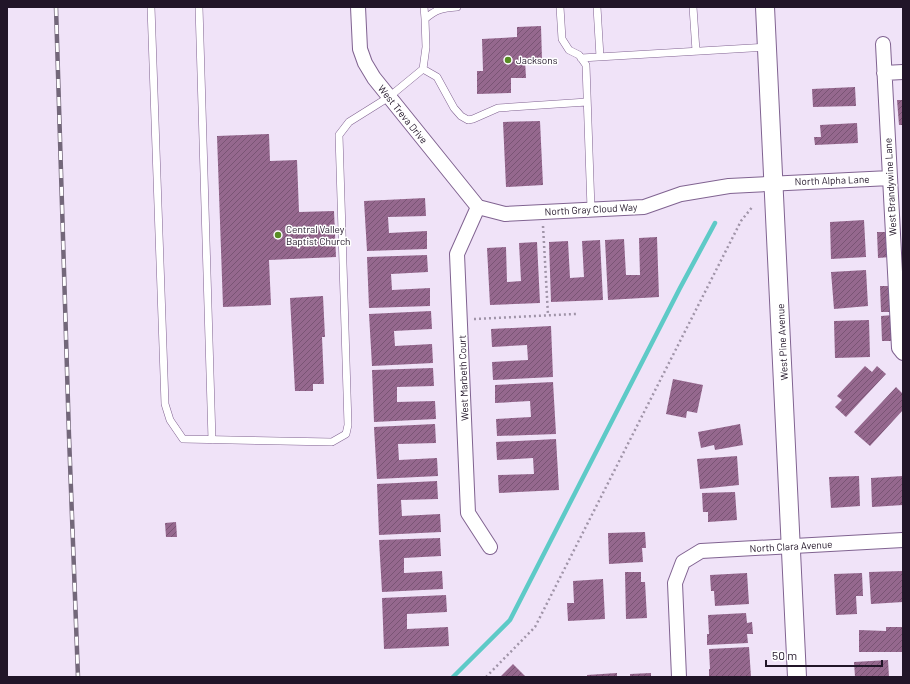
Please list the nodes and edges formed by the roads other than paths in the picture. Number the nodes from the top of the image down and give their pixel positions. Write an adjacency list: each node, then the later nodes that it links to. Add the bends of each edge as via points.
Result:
1 (151, 7): 26 (lane, via 166,404 170,420 183,439)
2 (199, 7): 26 (lane)
3 (358, 7): 19 (street, West Treva Drive, via 360,49 374,78)
4 (424, 7): 10 (lane)
5 (457, 7): 10 (lane, via 433,12)
6 (560, 7): 15 (lane, via 562,39 569,50)
7 (596, 7): 14 (lane)
8 (693, 7): 13 (lane)
9 (765, 7): 12 (street, West Pine Avenue)
10 (425, 19): 16 (lane, via 426,47)
11 (883, 44): 18 (street, West Brandywine Lane)
12 (767, 47): 13 (lane); 22 (street, West Pine Avenue)
13 (696, 52): 14 (lane)
14 (600, 57): 15 (lane)
15 (581, 58): 20 (lane, via 586,65)
16 (423, 69): 19 (lane); 20 (lane, via 437,78 454,108 468,120 498,108)
17 (903, 72): 18 (street)
18 (884, 73): 21 (street, West Brandywine Lane)
19 (389, 97): 23 (street, West Treva Drive); 26 (lane, via 349,122 339,135 348,425 346,434 332,442)
20 (587, 102): 24 (lane)
21 (890, 178): 22 (street, North Alpha Lane); 25 (street, West Brandywine Lane, via 899,348)
22 (774, 183): 24 (street, North Gray Cloud Way, via 729,186 681,194 644,207); 29 (street, West Pine Avenue)
23 (478, 207): 24 (street, North Gray Cloud Way, via 506,214); 28 (street, West Marbeth Court, via 457,254 468,513)
24 (591, 210)
25 (903, 354)
26 (212, 440)
27 (903, 540): 29 (street, North Clara Avenue)
28 (490, 547)
29 (792, 547): 30 (street, North Clara Avenue, via 702,551 683,562 675,583); 31 (street, West Pine Avenue)
30 (680, 677)
31 (797, 677)

